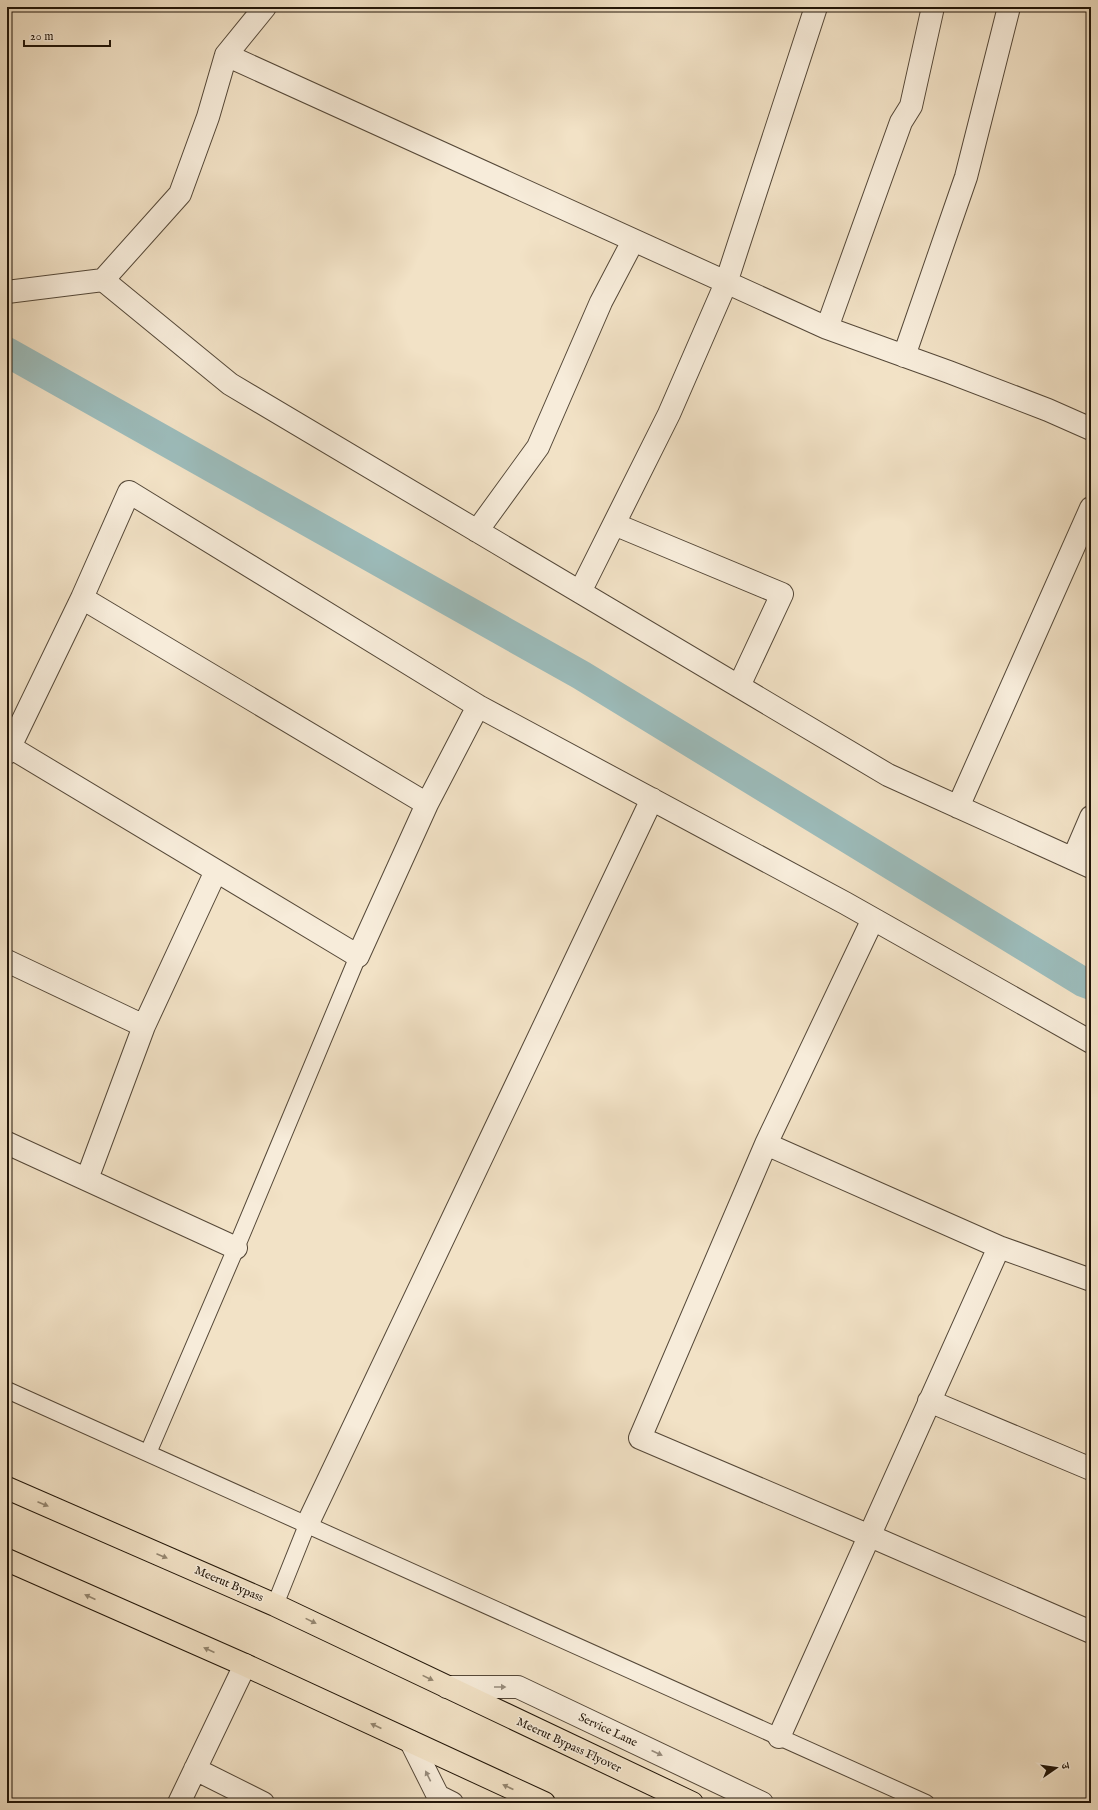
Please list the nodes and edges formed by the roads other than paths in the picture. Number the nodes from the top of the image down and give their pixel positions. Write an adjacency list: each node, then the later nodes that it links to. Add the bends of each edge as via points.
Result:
1 (265, 7): 5 (street)
2 (816, 7): 8 (street)
3 (933, 7): 10 (street, via 911,106 901,122)
4 (1009, 7): 11 (street, via 966,177)
5 (226, 55): 6 (street); 7 (street, via 208,118 180,194)
6 (633, 240): 8 (street); 15 (street, via 601,302 538,447)
7 (103, 280): 9 (street); 15 (street, via 230,384)
8 (726, 283): 10 (street); 14 (street, via 669,414)
9 (7, 292)
10 (827, 328): 11 (street)
11 (904, 356): 12 (street, via 1048,410)
12 (1091, 429)
13 (1091, 508): 23 (street)
14 (614, 524): 16 (street); 18 (street, via 782,594)
15 (477, 531): 16 (street)
16 (580, 592): 18 (street)
17 (82, 598): 19 (street, via 129,492); 20 (street); 22 (street)
18 (739, 686): 23 (street, via 888,775)
19 (478, 706): 21 (street); 22 (street)
20 (8, 750): 26 (street)
21 (652, 799): 27 (street); 43 (street)
22 (427, 804): 28 (street)
23 (958, 807): 25 (street)
24 (1091, 817): 25 (street)
25 (1082, 863)
26 (216, 871): 28 (street); 30 (street)
27 (873, 919): 31 (street); 33 (street)
28 (358, 956): 36 (lane)
29 (7, 961): 30 (street)
30 (144, 1026): 34 (street)
31 (1091, 1042)
32 (7, 1143): 34 (street)
33 (766, 1144): 35 (street); 44 (street, via 640,1438)
34 (87, 1179): 36 (street)
35 (999, 1247): 37 (street); 39 (street)
36 (236, 1248): 40 (lane)
37 (1091, 1280)
38 (7, 1390): 40 (lane)
39 (929, 1401): 41 (street); 44 (street)
40 (148, 1454): 43 (lane)
41 (1091, 1469)
42 (7, 1488): 46 (highway, Meerut Bypass, one-way to 46)
43 (307, 1525): 46 (lane); 50 (lane)
44 (870, 1536): 47 (street); 50 (street)
45 (7, 1560): 48 (highway, one-way to 45)
46 (275, 1605): 49 (highway, Meerut Bypass, one-way to 49)
47 (1091, 1632)
48 (245, 1665): 51 (highway, one-way to 48); 52 (street)
49 (447, 1687): 57 (highway, Meerut Bypass Flyover); 58 (street, Service Lane, one-way to 58, via 518,1687)
50 (779, 1737): 59 (lane)
51 (411, 1742): 55 (street, one-way to 51, via 438,1796); 56 (highway, one-way to 51)
52 (195, 1769): 53 (street); 54 (street)
53 (179, 1803)
54 (263, 1803)
55 (452, 1803)
56 (544, 1803)
57 (692, 1803)
58 (762, 1803)
59 (926, 1803)

